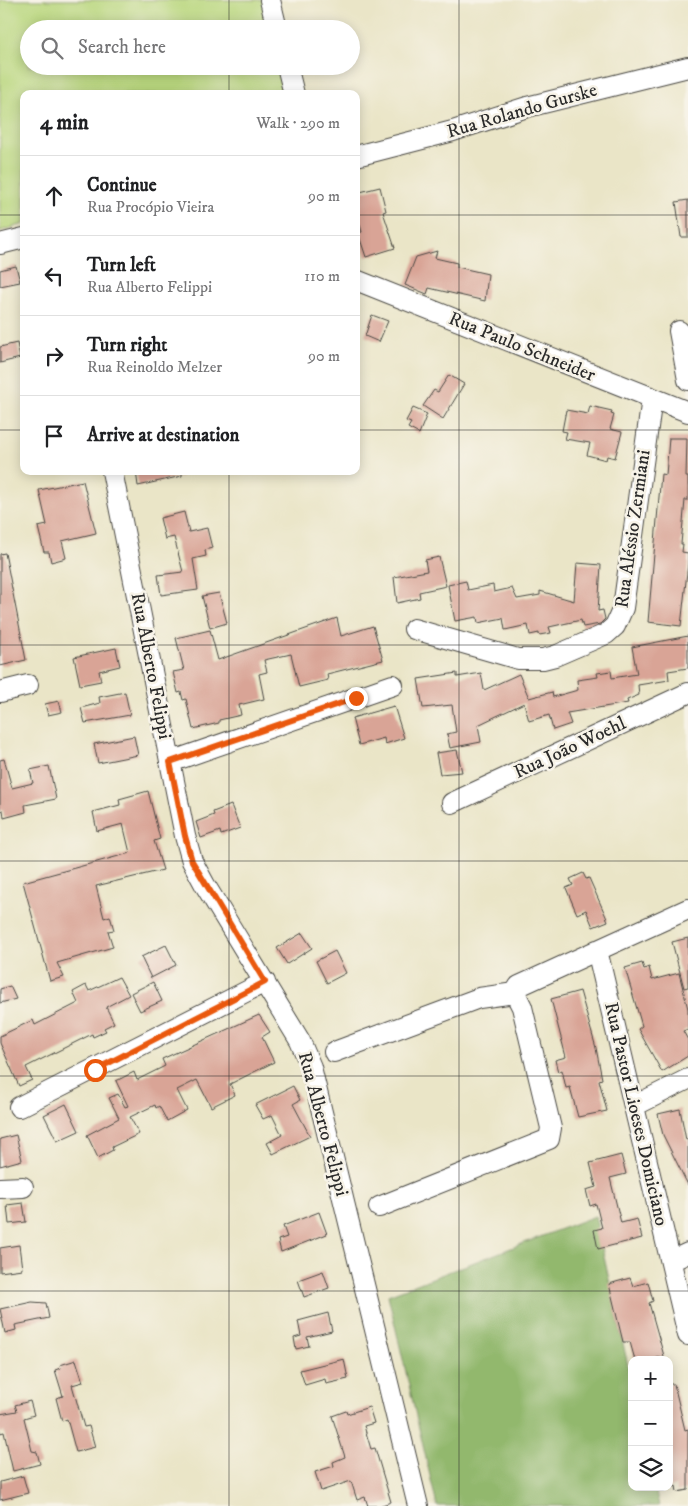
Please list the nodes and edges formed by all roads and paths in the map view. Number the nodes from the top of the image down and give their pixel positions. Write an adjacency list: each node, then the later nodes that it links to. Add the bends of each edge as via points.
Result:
1 (270, 0): 2 (street)
2 (275, 20)
3 (688, 67): 6 (street, Rua Rolando Gurske, via 527,106 453,131)
4 (289, 75): 5 (street)
5 (293, 90)
6 (360, 155)
7 (20, 239): 8 (street)
8 (0, 244)
9 (360, 282): 12 (street, Rua Paulo Schneider)
10 (679, 331): 11 (street)
11 (688, 380)
12 (652, 398): 13 (street, Rua Paulo Schneider); 15 (street, Rua Aléssio Zermiani, via 623,608 615,626 606,634 555,656 529,660)
13 (688, 412)
14 (113, 475): 20 (street, Rua Alberto Felippi)
15 (414, 629)
16 (28, 685): 18 (street)
17 (393, 685): 20 (street)
18 (0, 692)
19 (688, 693): 21 (street, Rua João Woehl)
20 (170, 762): 24 (street, Rua Alberto Felippi, via 192,861)
21 (452, 802)
22 (688, 910): 23 (street)
23 (597, 950): 25 (street); 28 (street, Rua Pastor Lioeses Domiciano)
24 (265, 982): 29 (street); 35 (street, Rua Alberto Felippi, via 311,1067)
25 (517, 989): 26 (street, via 479,998); 32 (street, via 551,1128 549,1139)
26 (334, 1052)
27 (688, 1079): 28 (street)
28 (634, 1106): 33 (street, Rua Pastor Lioeses Domiciano)
29 (19, 1107)
30 (23, 1187): 31 (street)
31 (0, 1188)
32 (379, 1207)
33 (679, 1257): 34 (street, Rua Pastor Lioeses Domiciano)
34 (688, 1335)
35 (418, 1506)

